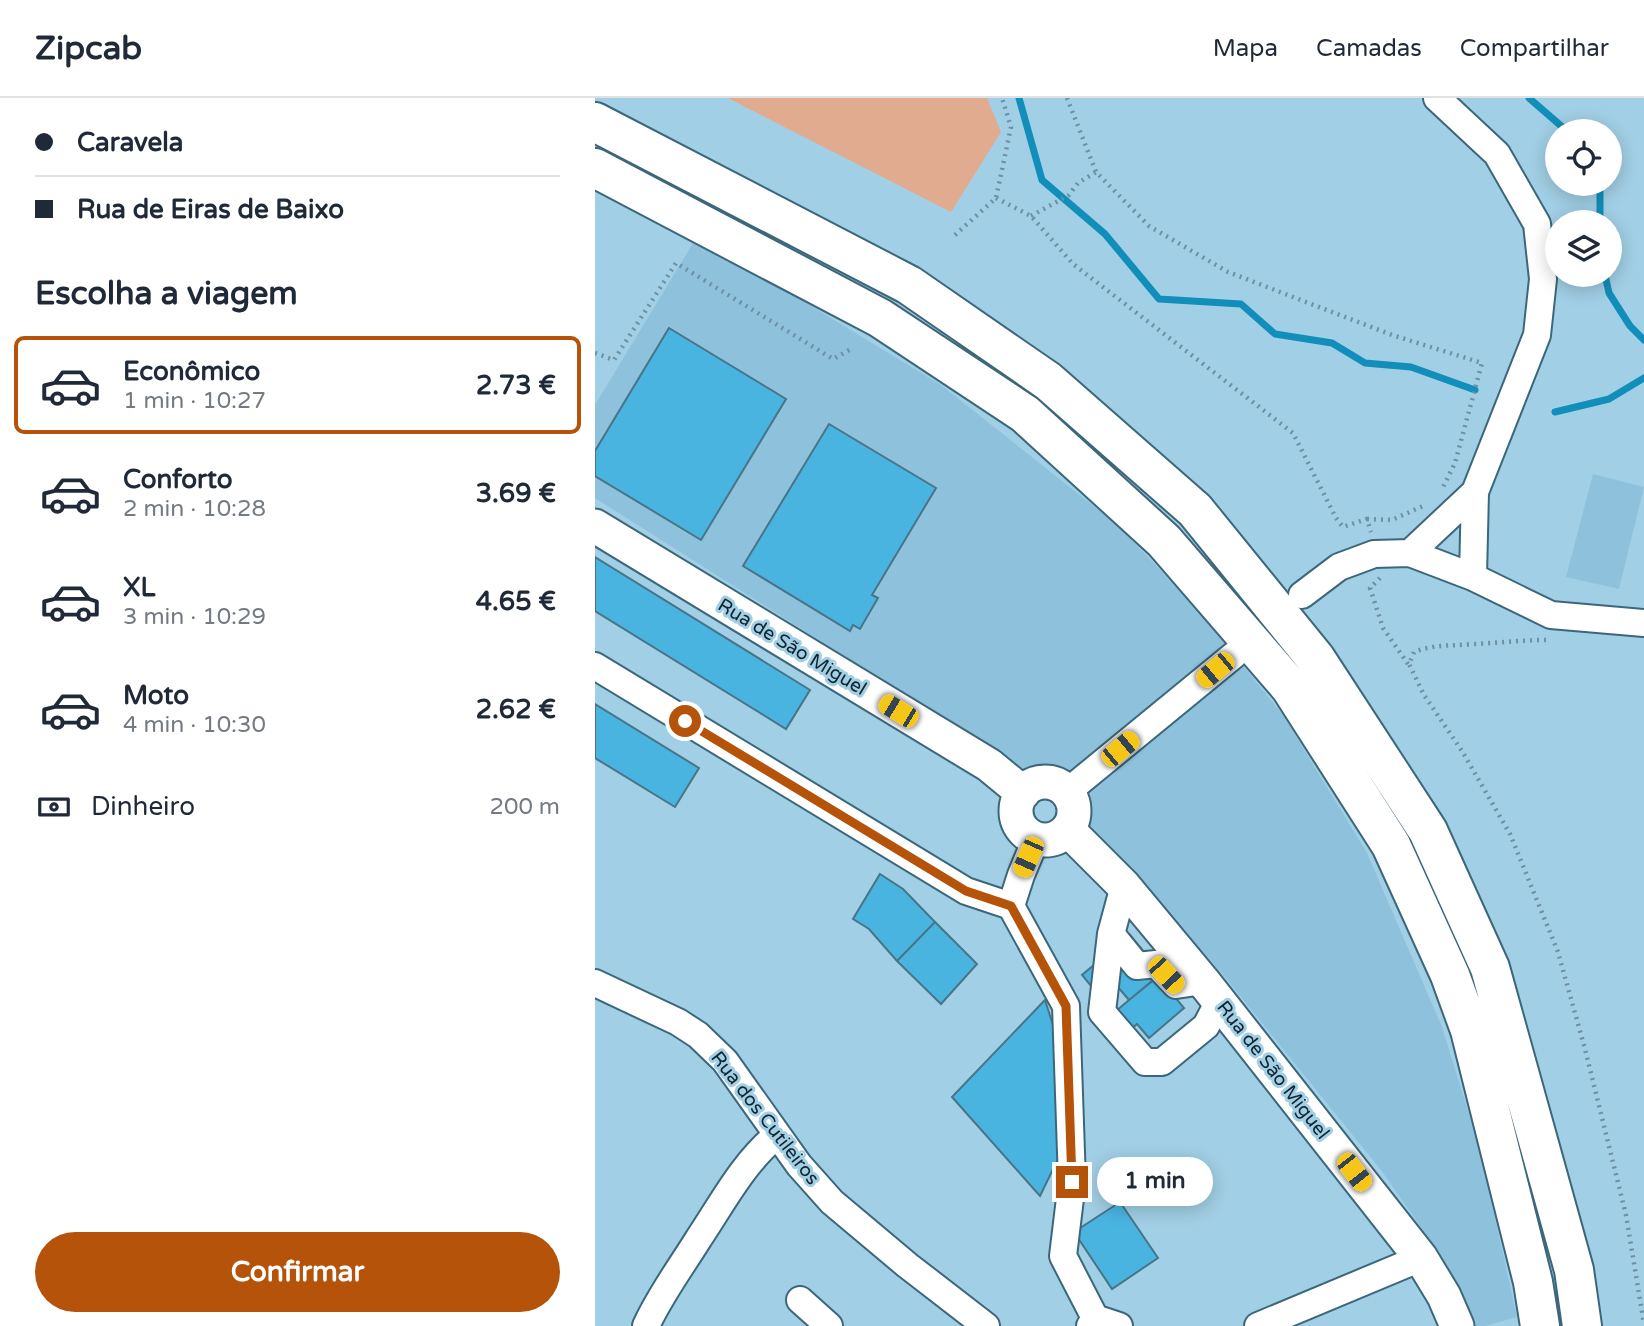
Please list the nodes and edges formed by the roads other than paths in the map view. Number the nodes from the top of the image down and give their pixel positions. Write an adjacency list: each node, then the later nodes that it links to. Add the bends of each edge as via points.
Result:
1 (1437, 98): 4 (street, via 1497,154 1537,223 1543,279 1537,335)
2 (595, 122): 31 (highway, via 909,285 1048,381 1195,510 1316,659 1428,831 1490,968 1574,1270)
3 (595, 168): 30 (highway, via 880,318 1025,414 1164,541 1290,687 1391,845 1450,975 1470,1030 1534,1282)
4 (1475, 492): 6 (street); 7 (street)
5 (595, 526): 13 (main road, Rua de São Miguel, via 989,765)
6 (1411, 553): 7 (street); 8 (street, via 1374,554 1339,567)
7 (1473, 578): 9 (street, via 1551,615)
8 (1302, 595)
9 (1644, 623)
10 (1234, 654): 12 (street)
11 (595, 666): 17 (street, via 966,891)
12 (1067, 792): 13 (main road, via 1045,782); 14 (main road, via 1074,815)
13 (1023, 793): 15 (main road, via 1017,820)
14 (1068, 830): 15 (main road, via 1054,839); 16 (main road, Rua de São Miguel)
15 (1036, 839): 17 (street)
16 (1124, 886): 18 (street); 20 (main road, Rua de São Miguel)
17 (1011, 906): 24 (street, via 1066,1006 1072,1182 1063,1256)
18 (1111, 934): 20 (street, via 1137,966 1156,964 1176,985); 20 (street, via 1102,1012 1145,1062 1162,1062 1206,1026)
19 (595, 984): 21 (street, Rua dos Cutileiros, via 698,1035 725,1061)
20 (1211, 991): 22 (main road, Rua de São Miguel)
21 (777, 1135): 25 (street, via 745,1167); 27 (street, Rua dos Cutileiros, via 832,1202)
22 (1421, 1258): 28 (street); 29 (main road, Rua de São Miguel)
23 (800, 1300): 26 (street)
24 (1101, 1323)
25 (646, 1326)
26 (829, 1326)
27 (986, 1326)
28 (1258, 1326)
29 (1457, 1326)
30 (1540, 1326)
31 (1582, 1326)

